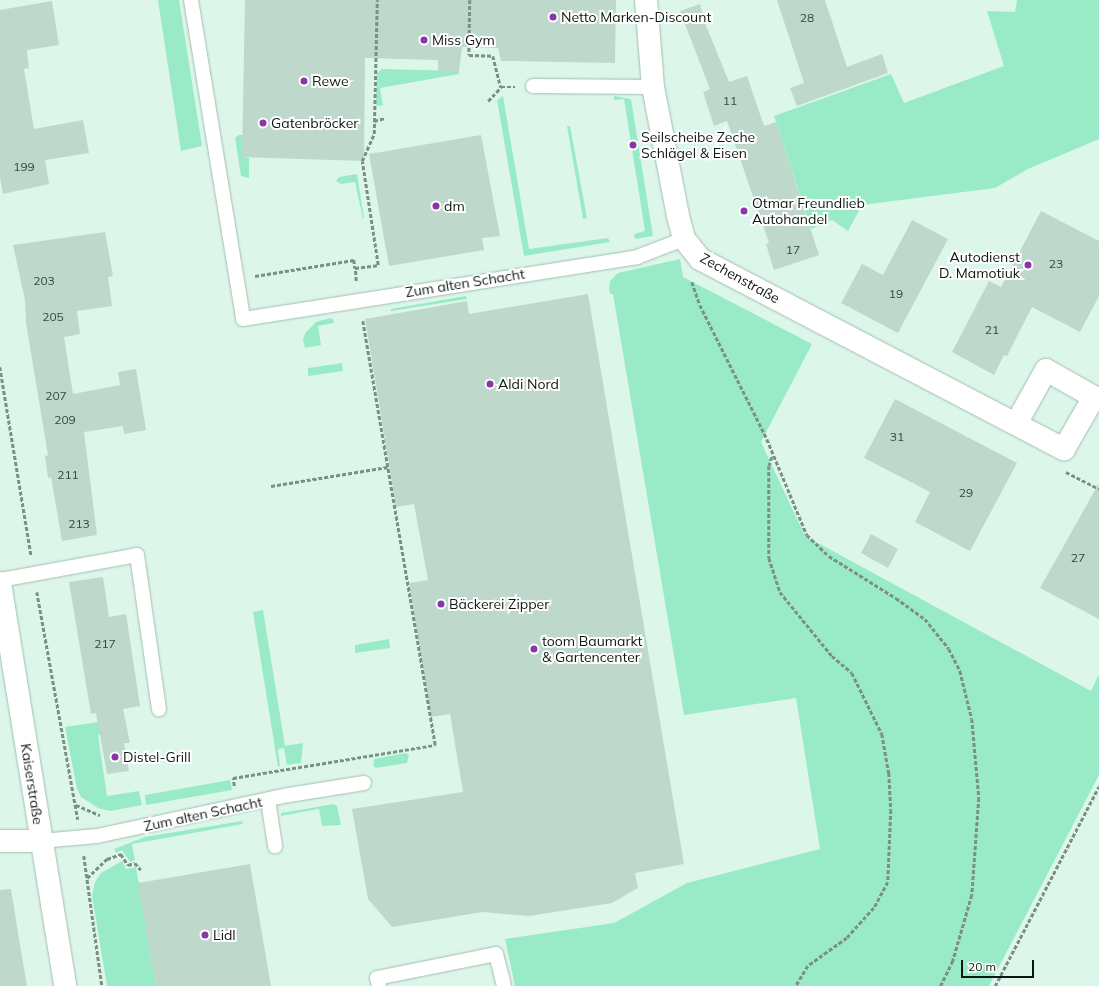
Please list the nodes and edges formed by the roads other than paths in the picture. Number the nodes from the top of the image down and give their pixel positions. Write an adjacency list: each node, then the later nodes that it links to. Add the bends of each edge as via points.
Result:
1 (192, 0): 5 (lane, Zum alten Schacht, via 244,319 637,257)
2 (646, 0): 4 (street, Zechenstraße)
3 (533, 86): 4 (lane)
4 (653, 86): 5 (street, Zechenstraße)
5 (684, 239): 6 (street, Zechenstraße, via 700,259)
6 (1016, 422)
7 (0, 581): 8 (lane, via 137,555); 12 (street, Kaiserstraße)
8 (159, 709)
9 (364, 783): 10 (lane, Zum alten Schacht)
10 (268, 800): 12 (lane, Zum alten Schacht, via 82,837); 13 (lane)
11 (0, 841): 12 (street)
12 (41, 841): 14 (street, Kaiserstraße)
13 (275, 846)
14 (65, 986)
15 (379, 986): 16 (lane, via 377,978 496,954)
16 (504, 986)

